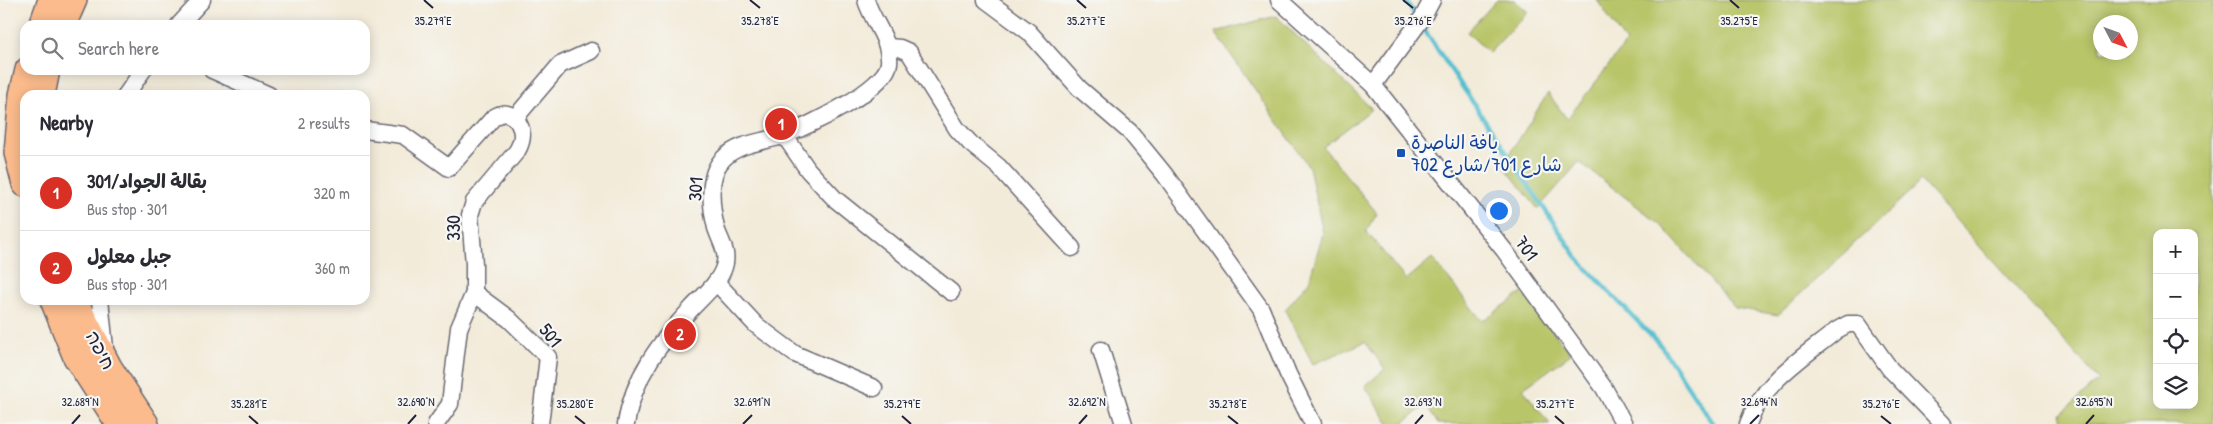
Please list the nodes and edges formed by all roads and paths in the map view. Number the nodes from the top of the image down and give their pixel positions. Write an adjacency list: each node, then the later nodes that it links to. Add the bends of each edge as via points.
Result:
1 (51, 0): 8 (highway)
2 (74, 0): 9 (highway)
3 (866, 0): 12 (street)
4 (986, 0): 44 (street, via 1029,32 1080,89 1130,132 1166,175 1261,309)
5 (1278, 0): 18 (street, 701)
6 (1432, 0): 18 (street)
7 (200, 2): 10 (street); 11 (street)
8 (44, 20)
9 (65, 20)
10 (184, 20)
11 (195, 20)
12 (888, 47): 26 (street, 301, via 889,65 857,99); 28 (street, via 909,52 957,129 999,167)
13 (591, 50): 23 (street, via 560,66)
14 (27, 75): 19 (highway)
15 (46, 75): 20 (highway)
16 (140, 75): 21 (street)
17 (223, 75): 22 (street)
18 (1372, 85): 45 (street, 701, via 1504,250 1604,388)
19 (23, 90)
20 (43, 90)
21 (129, 90)
22 (258, 90)
23 (515, 118): 25 (street, via 509,113 500,113 449,168 403,135); 31 (street, 330, via 523,132 522,142 474,202 470,215)
24 (20, 124): 27 (highway)
25 (370, 131)
26 (784, 136): 29 (street, 301, via 740,147 724,158 715,170 712,206 716,229 724,245 725,266); 30 (street, via 808,170 835,199)
27 (20, 162)
28 (1072, 248)
29 (716, 282): 37 (street, via 756,325 795,354); 42 (street, 301, via 665,336 650,358 637,382)
30 (951, 292)
31 (474, 293): 40 (street, 330, via 459,328 450,404); 41 (street, 501, via 509,319 548,358)
32 (55, 305): 38 (highway, חיפה, via 76,357)
33 (77, 305): 36 (highway, חיפה)
34 (100, 305): 36 (street)
35 (1101, 350): 43 (street)
36 (109, 367): 39 (highway, חיפה)
37 (874, 388)
38 (119, 424)
39 (146, 424)
40 (436, 424)
41 (540, 424)
42 (626, 424)
43 (1124, 424)
44 (1313, 424)
45 (1624, 424)
46 (1748, 424): 47 (street, via 1767,388 1848,324 1858,324 1890,369)
47 (1943, 424)

